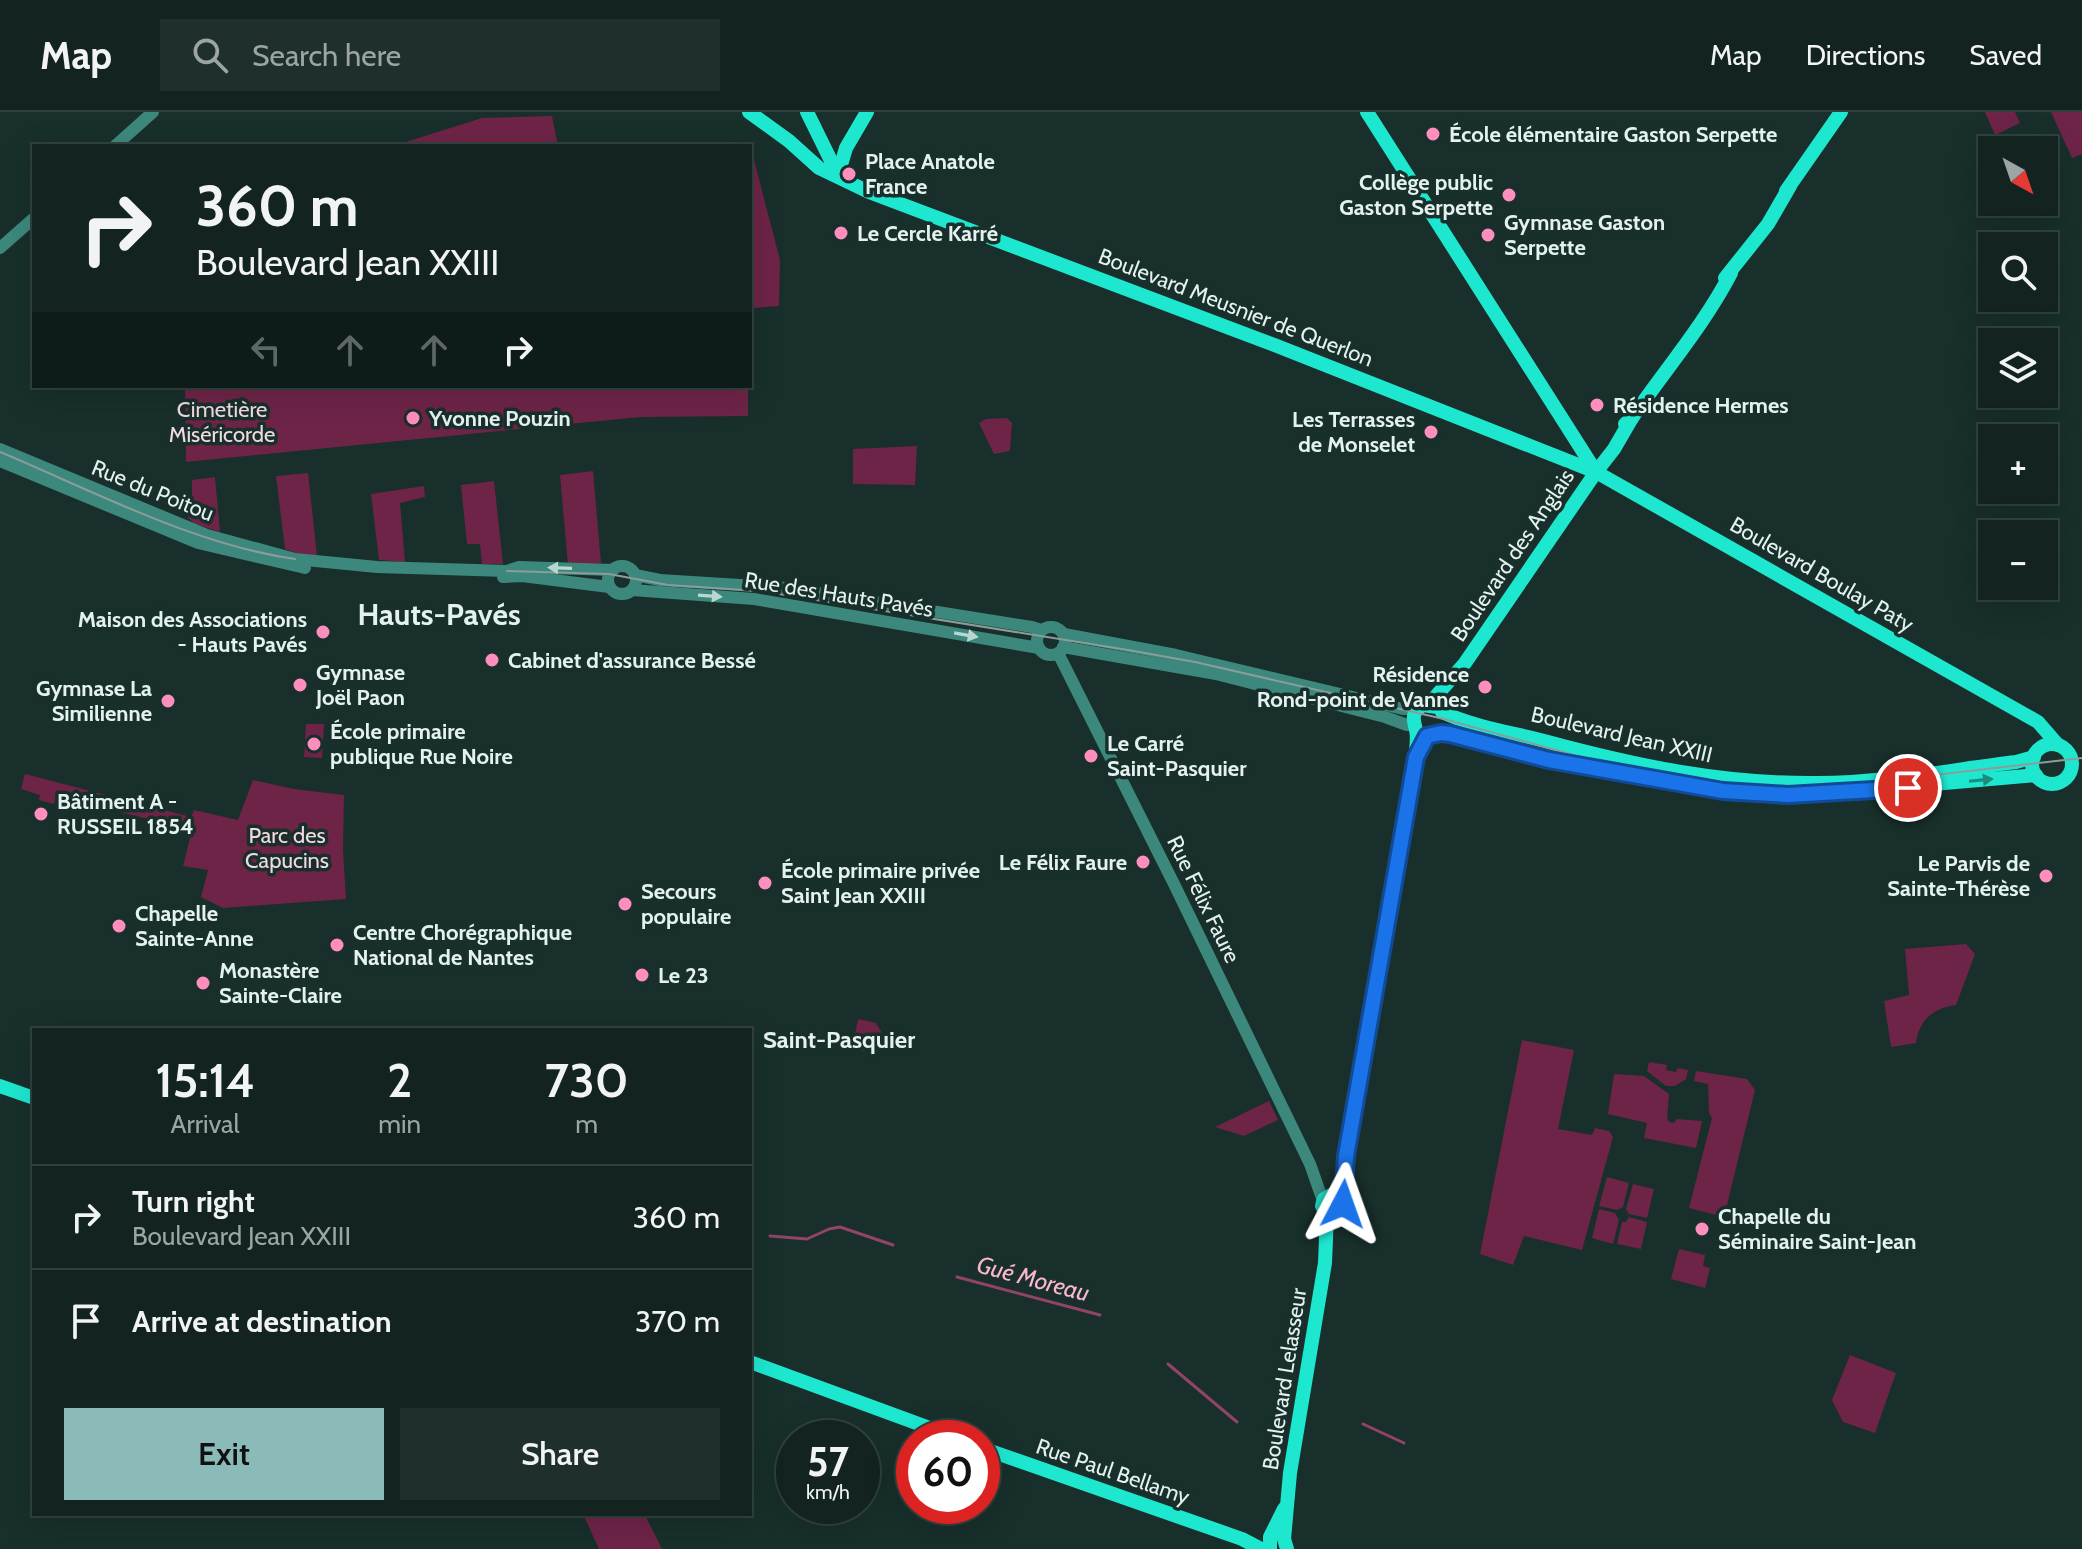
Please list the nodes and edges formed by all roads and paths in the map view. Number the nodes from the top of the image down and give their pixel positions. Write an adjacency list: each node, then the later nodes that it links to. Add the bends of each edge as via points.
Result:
1 (153, 112): 8 (street)
2 (749, 112): 7 (main road)
3 (807, 112): 10 (main road)
4 (867, 112): 9 (main road)
5 (1367, 112): 17 (main road)
6 (1841, 112): 17 (main road, Boulevard des Anglais)
7 (789, 141): 10 (main road); 11 (main road, via 819,168)
8 (117, 144)
9 (846, 148): 10 (main road); 11 (main road); 12 (main road)
10 (828, 156): 11 (main road)
11 (838, 175): 12 (main road)
12 (859, 187): 17 (main road, Boulevard Meusnier de Querlon)
13 (32, 220): 14 (street)
14 (0, 248)
15 (0, 449): 18 (street, Rue du Poitou, one-way to 15, via 377,567 295,559 199,532)
16 (0, 461): 20 (street, Rue du Poitou, via 205,546 268,561 331,571 442,578 522,576)
17 (1596, 472): 25 (main road, Boulevard des Anglais); 27 (main road, Boulevard Boulay Paty, via 2026,716 2044,727)
18 (613, 570): 19 (street, via 624,566); 20 (street)
19 (635, 575): 21 (street); 22 (street, Rue des Hauts Pavés, via 787,588)
20 (609, 587): 21 (street, via 620,594)
21 (632, 590): 24 (street, Rue des Hauts Pavés, one-way to 24, via 754,599)
22 (1041, 630): 23 (street, via 1053,626); 24 (street)
23 (1062, 645): 24 (street, via 1047,654); 25 (street, via 1176,655 1403,709); 26 (street, via 1216,674); 33 (street, Rue Félix Faure)
24 (1039, 648)
25 (1433, 709): 26 (main road, via 1443,725); 26 (main road, via 1413,717); 27 (main road, Boulevard Jean XXIII, via 1631,763 1746,780 1871,780 2016,762)
26 (1424, 731): 30 (main road, Boulevard Jean XXIII, one-way to 30, via 1549,760 1744,793 1840,793); 33 (main road, Boulevard Lelasseur, via 1346,1156)
27 (2050, 749): 28 (main road, Boulevard Jean XXIII); 29 (main road, via 2072,762); 30 (main road, via 2033,767)
28 (2082, 751)
29 (2076, 772): 30 (main road, via 2051,783)
30 (2036, 775)
31 (0, 1086): 32 (main road)
32 (32, 1097)
33 (1331, 1203): 38 (main road, Boulevard Lelasseur, via 1287,1502)
34 (752, 1363): 35 (main road)
35 (908, 1420)
36 (1000, 1454): 37 (main road, Rue Paul Bellamy)
37 (1230, 1536): 38 (main road, Rue Paul Bellamy); 39 (main road, Rue Paul Bellamy)
38 (1270, 1548)
39 (1245, 1549)

